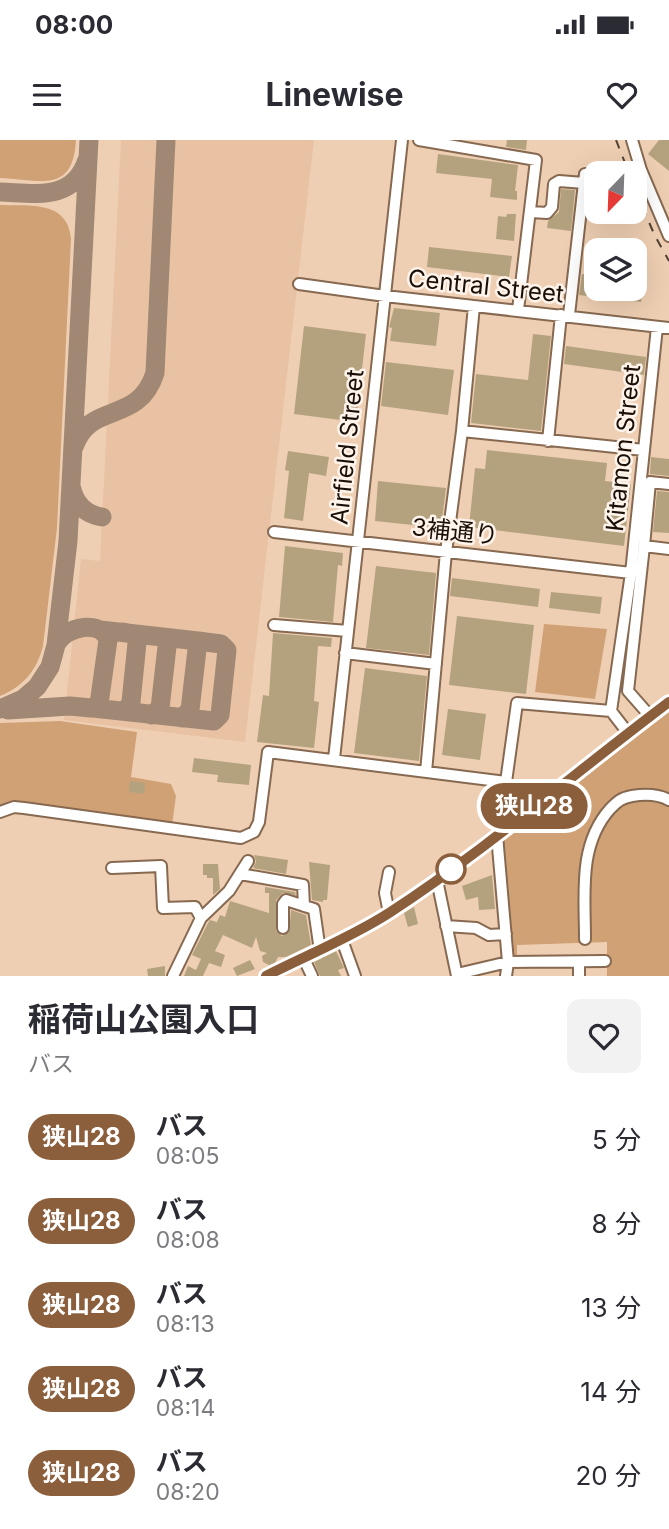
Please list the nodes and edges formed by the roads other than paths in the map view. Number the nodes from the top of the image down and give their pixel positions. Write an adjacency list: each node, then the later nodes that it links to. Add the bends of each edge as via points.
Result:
1 (402, 140): 9 (street, Airfield Street)
2 (419, 140): 5 (street)
3 (494, 140): 5 (street)
4 (632, 140): 7 (street)
5 (492, 154): 6 (street, via 536,160)
6 (531, 212): 11 (street); 12 (street, via 547,213 552,207 554,184 584,178)
7 (669, 236)
8 (299, 284): 9 (street, Central Street)
9 (385, 296): 10 (street, Central Street); 20 (street, Airfield Street)
10 (474, 306): 11 (street, Central Street); 15 (street)
11 (518, 310): 12 (street, Central Street)
12 (565, 315): 13 (street, Central Street); 16 (street)
13 (657, 327): 14 (street, Central Street); 17 (street, Kitamon Street)
14 (669, 328)
15 (462, 431): 16 (street); 23 (street)
16 (548, 441): 17 (street)
17 (644, 450): 24 (street, Kitamon Street)
18 (669, 484): 21 (street, via 650,482)
19 (274, 532): 20 (street, 3補通り)
20 (358, 541): 23 (street, 3補通り); 26 (street, Airfield Street)
21 (644, 546): 22 (street); 31 (street, via 628,691)
22 (669, 549)
23 (446, 552): 24 (street, 3補通り); 28 (street)
24 (631, 573): 30 (street, Kitamon Street)
25 (274, 625): 26 (street)
26 (348, 631): 27 (street, Airfield Street)
27 (345, 653): 28 (street); 33 (street, Airfield Street)
28 (436, 664): 34 (street)
29 (669, 702): 31 (street)
30 (611, 711): 32 (street); 34 (street, via 517,703 506,782)
31 (650, 716): 32 (street)
32 (628, 733): 37 (street)
33 (334, 759): 34 (street); 36 (street, via 268,752 257,828 241,838 24,808)
34 (426, 772)
35 (669, 800): 49 (street, via 643,794 620,798 604,816 587,856)
36 (0, 812)
37 (497, 835): 42 (street); 48 (street)
38 (248, 860): 41 (street)
39 (112, 868): 45 (street, via 161,866 163,908 195,907)
40 (389, 872): 44 (street, via 384,893)
41 (240, 874): 43 (street, via 303,885); 45 (street)
42 (437, 880): 44 (street); 46 (street)
43 (304, 905): 47 (street, via 286,900); 51 (street, via 314,909)
44 (389, 913): 50 (street)
45 (201, 918): 59 (street)
46 (446, 926): 48 (street); 58 (street)
47 (283, 928)
48 (506, 934): 54 (street)
49 (585, 939)
50 (342, 940): 51 (street); 57 (street)
51 (320, 951): 52 (street)
52 (304, 959): 56 (street); 60 (street)
53 (605, 961): 55 (street)
54 (508, 962): 55 (street); 58 (street); 61 (street)
55 (579, 962): 62 (street)
56 (272, 975)
57 (351, 975)
58 (457, 975)
59 (173, 976)
60 (312, 976)
61 (506, 976)
62 (579, 976)

